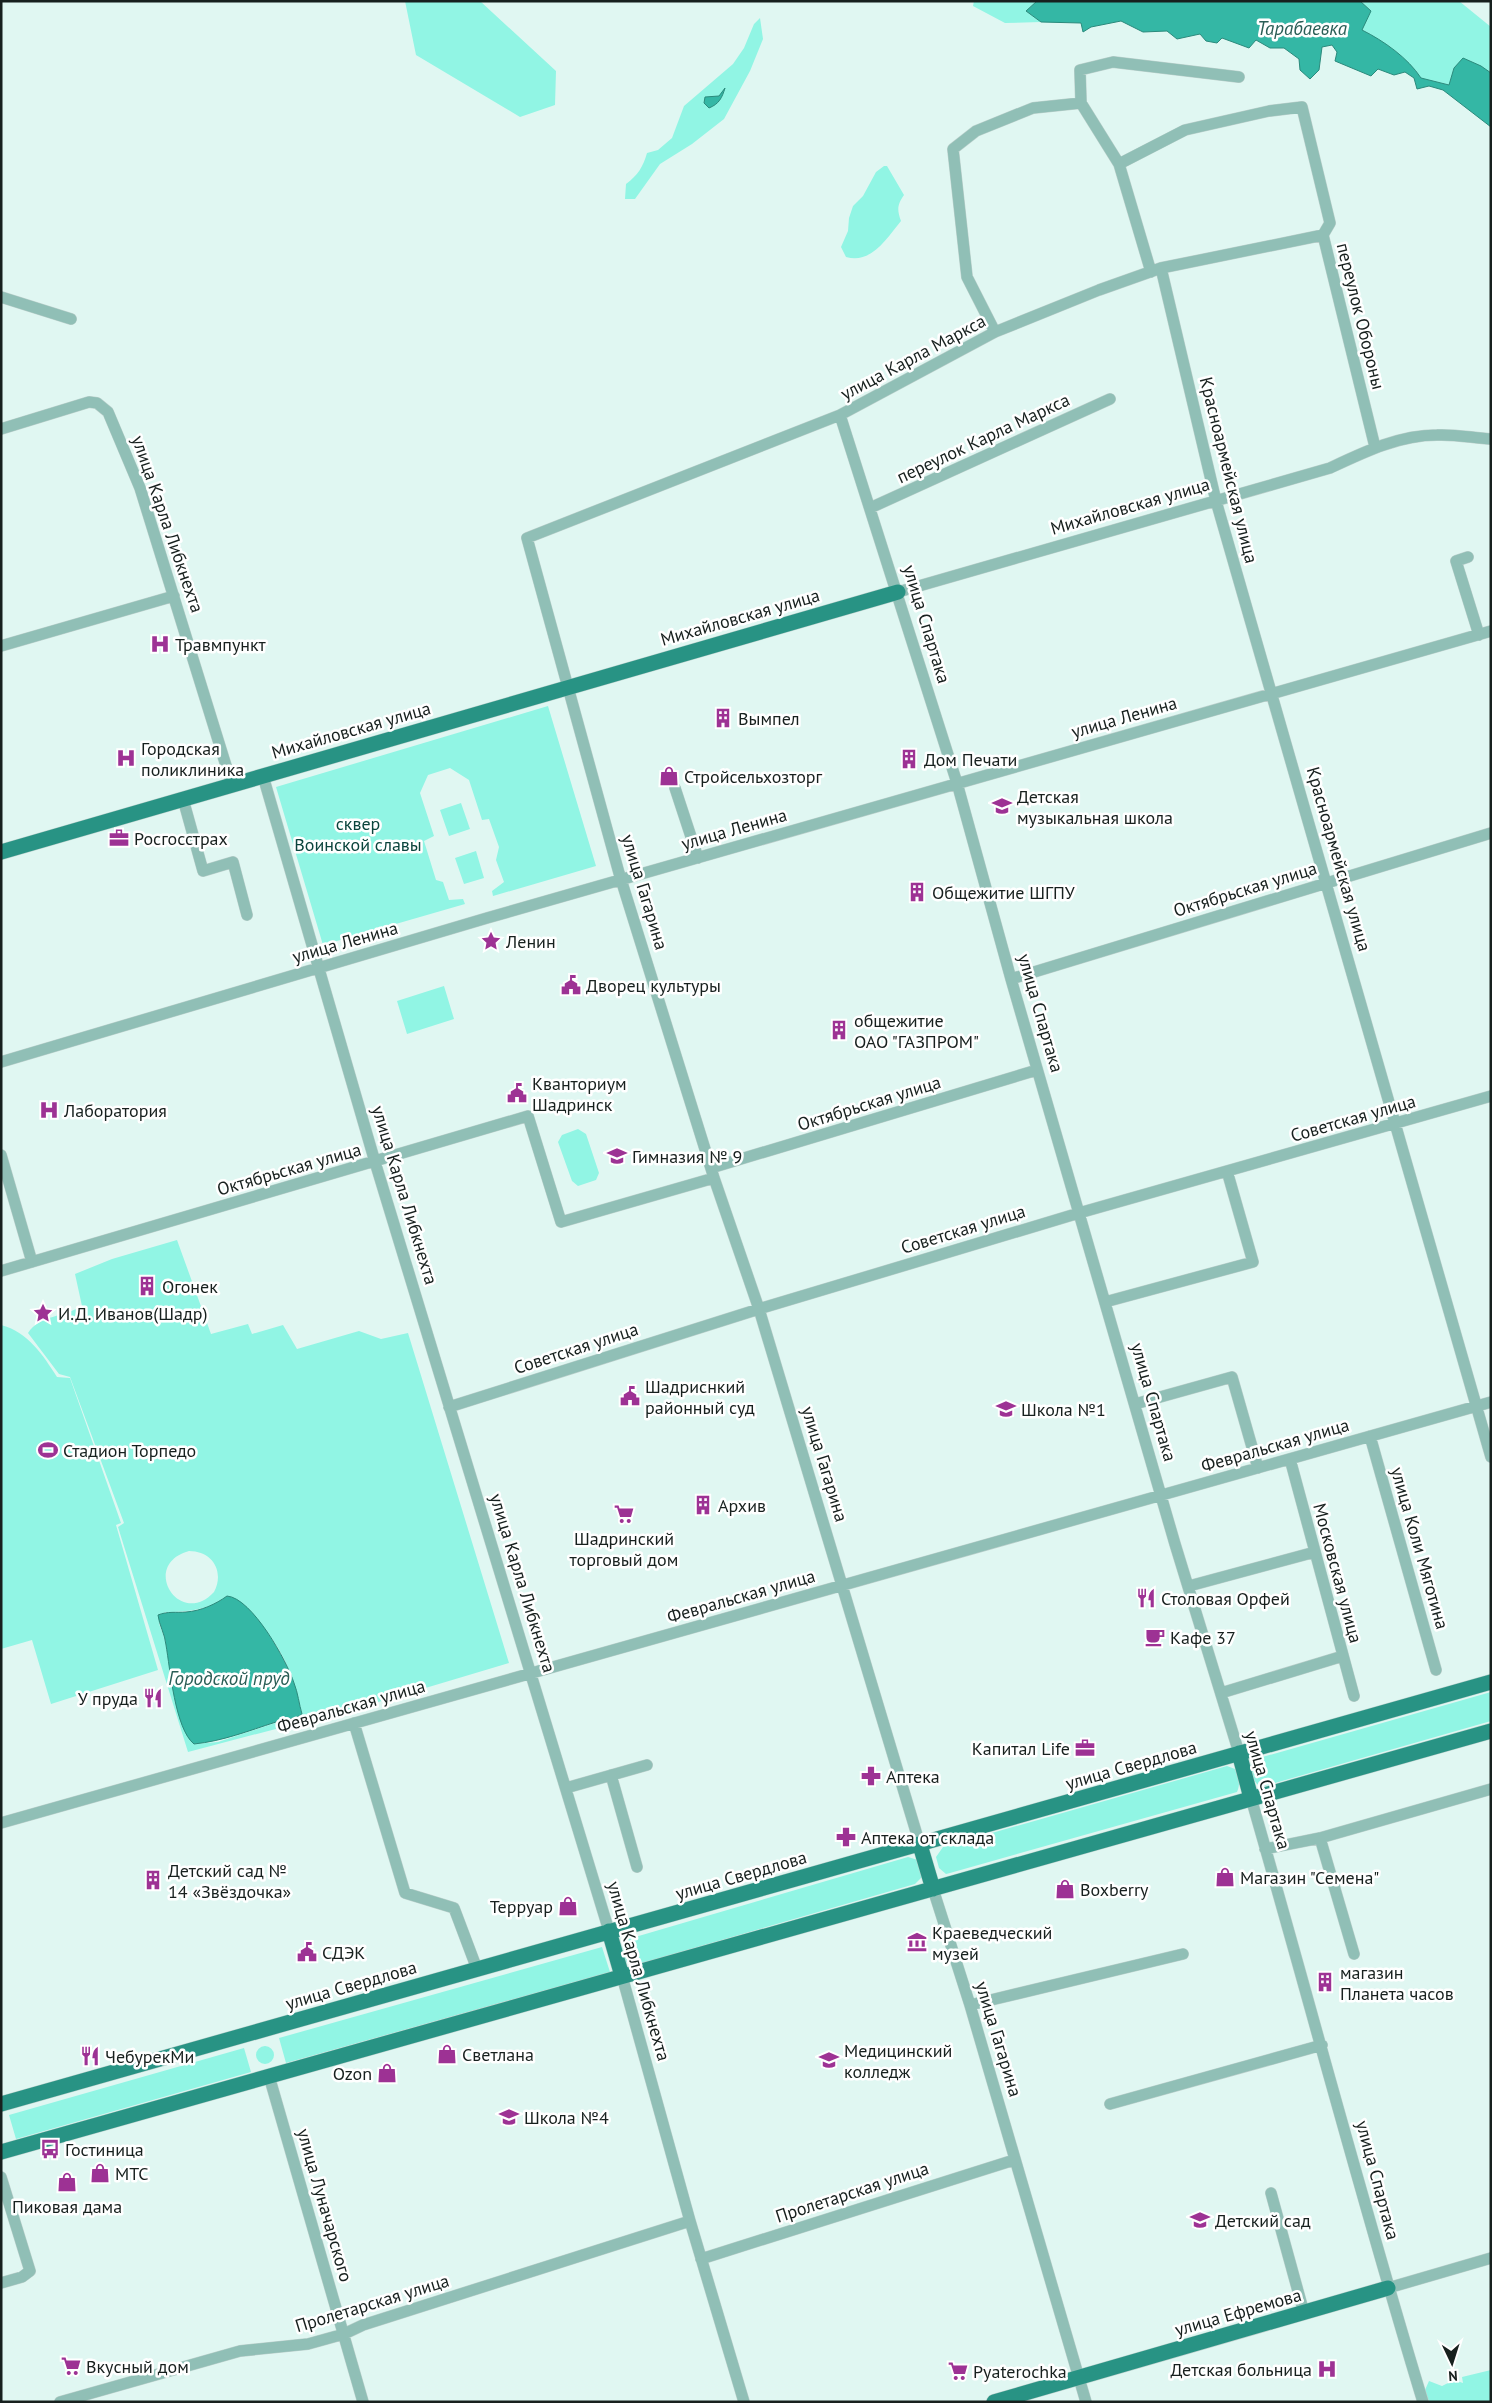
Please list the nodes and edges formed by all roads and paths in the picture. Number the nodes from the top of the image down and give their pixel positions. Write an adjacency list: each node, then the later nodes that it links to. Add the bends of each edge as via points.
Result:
1 (1238, 77): 2 (street, via 1113,62 1080,70)
2 (1081, 103): 3 (street, Красноармейская улица); 8 (street, via 1033,108 976,132 953,149 967,277)
3 (1119, 164): 4 (street, переулок Обороны, via 1185,130 1269,110 1302,107 1330,223); 5 (street, Красноармейская улица)
4 (1324, 235): 5 (street, улица Карла Маркса); 13 (street, переулок Обороны)
5 (1156, 270): 8 (street, улица Карла Маркса); 14 (street, Красноармейская улица)
6 (1, 297): 7 (street)
7 (71, 318)
8 (995, 332): 10 (street, улица Карла Маркса)
9 (1110, 399): 15 (street, переулок Карла Маркса)
10 (840, 415): 15 (street, улица Спартака); 16 (street, улица Карла Маркса)
11 (1, 429): 19 (street, улица Карла Либкнехта, via 89,402 102,406 113,420 140,488)
12 (1491, 439): 13 (street, Михайловская улица, via 1436,434)
13 (1375, 447): 14 (street, Михайловская улица, via 1330,468)
14 (1216, 500): 18 (street, Михайловская улица); 24 (street, Красноармейская улица)
15 (870, 508): 18 (street, улица Спартака)
16 (527, 538): 23 (street, улица Гагарина)
17 (1468, 557): 21 (street, via 1456,561)
18 (898, 592): 23 (main road, Михайловская улица); 26 (street, улица Спартака)
19 (174, 596): 22 (street); 27 (street, улица Карла Либкнехта)
20 (1491, 631): 21 (street, улица Ленина)
21 (1478, 634): 24 (street, улица Ленина)
22 (1, 646)
23 (569, 686): 25 (main road, Михайловская улица); 33 (street, улица Гагарина)
24 (1273, 693): 26 (street, улица Ленина); 34 (street, Красноармейская улица)
25 (263, 776): 27 (main road, Михайловская улица); 36 (street, улица Карла Либкнехта)
26 (957, 783): 32 (street, улица Ленина); 37 (street, улица Спартака)
27 (232, 785): 29 (main road, Михайловская улица)
28 (675, 788): 32 (street)
29 (183, 798): 31 (main road, Михайловская улица); 35 (street, via 203,871 232,862)
30 (1491, 832): 34 (street, Октябрьская улица)
31 (1, 852)
32 (698, 858): 33 (street, улица Ленина)
33 (621, 880): 36 (street, улица Ленина); 45 (street, улица Гагарина)
34 (1327, 882): 37 (street, Октябрьская улица); 41 (street, Красноармейская улица)
35 (247, 915)
36 (318, 968): 38 (street, улица Ленина); 43 (street, улица Карла Либкнехта)
37 (1011, 979): 39 (street, улица Спартака)
38 (1, 1062)
39 (1037, 1070): 45 (street, Октябрьская улица); 46 (street, улица Спартака)
40 (1491, 1096): 41 (street, Советская улица)
41 (1396, 1124): 44 (street, Советская улица); 53 (street, Красноармейская улица)
42 (1, 1155): 47 (street)
43 (375, 1162): 45 (street, Октябрьская улица, via 528,1116 561,1222); 47 (street, Октябрьская улица); 54 (street, улица Карла Либкнехта)
44 (1228, 1171): 46 (street, Советская улица); 49 (street, via 1254,1262)
45 (712, 1173): 50 (street, улица Гагарина)
46 (1079, 1213): 49 (street, улица Спартака); 50 (street, Советская улица)
47 (32, 1262): 48 (street, Октябрьская улица)
48 (1, 1271)
49 (1105, 1302): 52 (street, улица Спартака)
50 (759, 1309): 54 (street, Советская улица); 61 (street, улица Гагарина)
51 (1491, 1402): 53 (street, Февральская улица)
52 (1135, 1404): 58 (street, via 1232,1377); 59 (street, улица Спартака)
53 (1476, 1406): 55 (street, Февральская улица); 56 (street, Красноармейская улица)
54 (449, 1407): 65 (street, улица Карла Либкнехта)
55 (1370, 1436): 57 (street, Февральская улица); 64 (street, улица Коли Мяготина)
56 (1491, 1458)
57 (1290, 1459): 58 (street, Февральская улица); 60 (street, Московская улица)
58 (1258, 1468): 59 (street, Февральская улица)
59 (1161, 1495): 61 (street, Февральская улица); 62 (street, улица Спартака)
60 (1315, 1552): 62 (street); 63 (street, Московская улица)
61 (842, 1586): 65 (street, Февральская улица); 79 (street, улица Гагарина)
62 (1189, 1586): 67 (street, улица Спартака)
63 (1343, 1656): 67 (street); 68 (street, Московская улица)
64 (1436, 1670)
65 (531, 1673): 69 (street, Февральская улица); 74 (street, улица Карла Либкнехта)
66 (1491, 1682): 71 (main road, улица Свердлова)
67 (1221, 1693): 71 (street, улица Спартака)
68 (1354, 1696)
69 (354, 1723): 77 (street, Февральская улица); 86 (street, via 405,1893 454,1908)
70 (1491, 1730): 76 (main road)
71 (1239, 1754): 76 (main road, улица Спартака); 79 (main road, улица Свердлова)
72 (647, 1765): 73 (street)
73 (611, 1775): 74 (street); 81 (street)
74 (566, 1788): 83 (street, улица Карла Либкнехта)
75 (1491, 1789): 78 (street)
76 (1251, 1798): 80 (street, улица Спартака); 82 (main road)
77 (1, 1823)
78 (1320, 1838): 80 (street); 85 (street)
79 (920, 1845): 82 (main road, улица Гагарина); 83 (main road, улица Свердлова)
80 (1265, 1849): 89 (street, улица Спартака)
81 (637, 1867)
82 (933, 1888): 87 (main road); 88 (street, улица Гагарина)
83 (609, 1931): 86 (main road, улица Свердлова); 87 (main road, улица Карла Либкнехта)
84 (1183, 1954): 88 (street)
85 (1354, 1954)
86 (477, 1969): 91 (main road, улица Свердлова)
87 (622, 1976): 90 (main road); 97 (street, улица Карла Либкнехта)
88 (970, 2005): 94 (street, улица Гагарина)
89 (1322, 2045): 92 (street); 101 (street, улица Спартака)
90 (269, 2076): 93 (main road); 103 (street, улица Луначарского)
91 (1, 2104)
92 (1110, 2104)
93 (1, 2152)
94 (1014, 2160): 99 (street, Пролетарская улица); 104 (street, улица Гагарина)
95 (1, 2177): 100 (street, via 30,2271)
96 (1270, 2193): 102 (street)
97 (690, 2220): 99 (street, улица Карла Либкнехта); 103 (street, Пролетарская улица, via 363,2325)
98 (1491, 2258): 101 (street, улица Ефремова)
99 (701, 2259): 107 (street, улица Карла Либкнехта)
100 (1, 2283)
101 (1388, 2288): 102 (main road, улица Ефремова); 110 (street, улица Спартака)
102 (1304, 2313): 104 (main road, улица Ефремова)
103 (344, 2334): 105 (street, Пролетарская улица, via 308,2344 240,2351); 106 (street, улица Луначарского)
104 (1079, 2378): 108 (main road, улица Ефремова); 109 (street, улица Гагарина)
105 (60, 2402)
106 (363, 2402)
107 (744, 2402)
108 (994, 2402)
109 (1086, 2402)
110 (1423, 2402)

